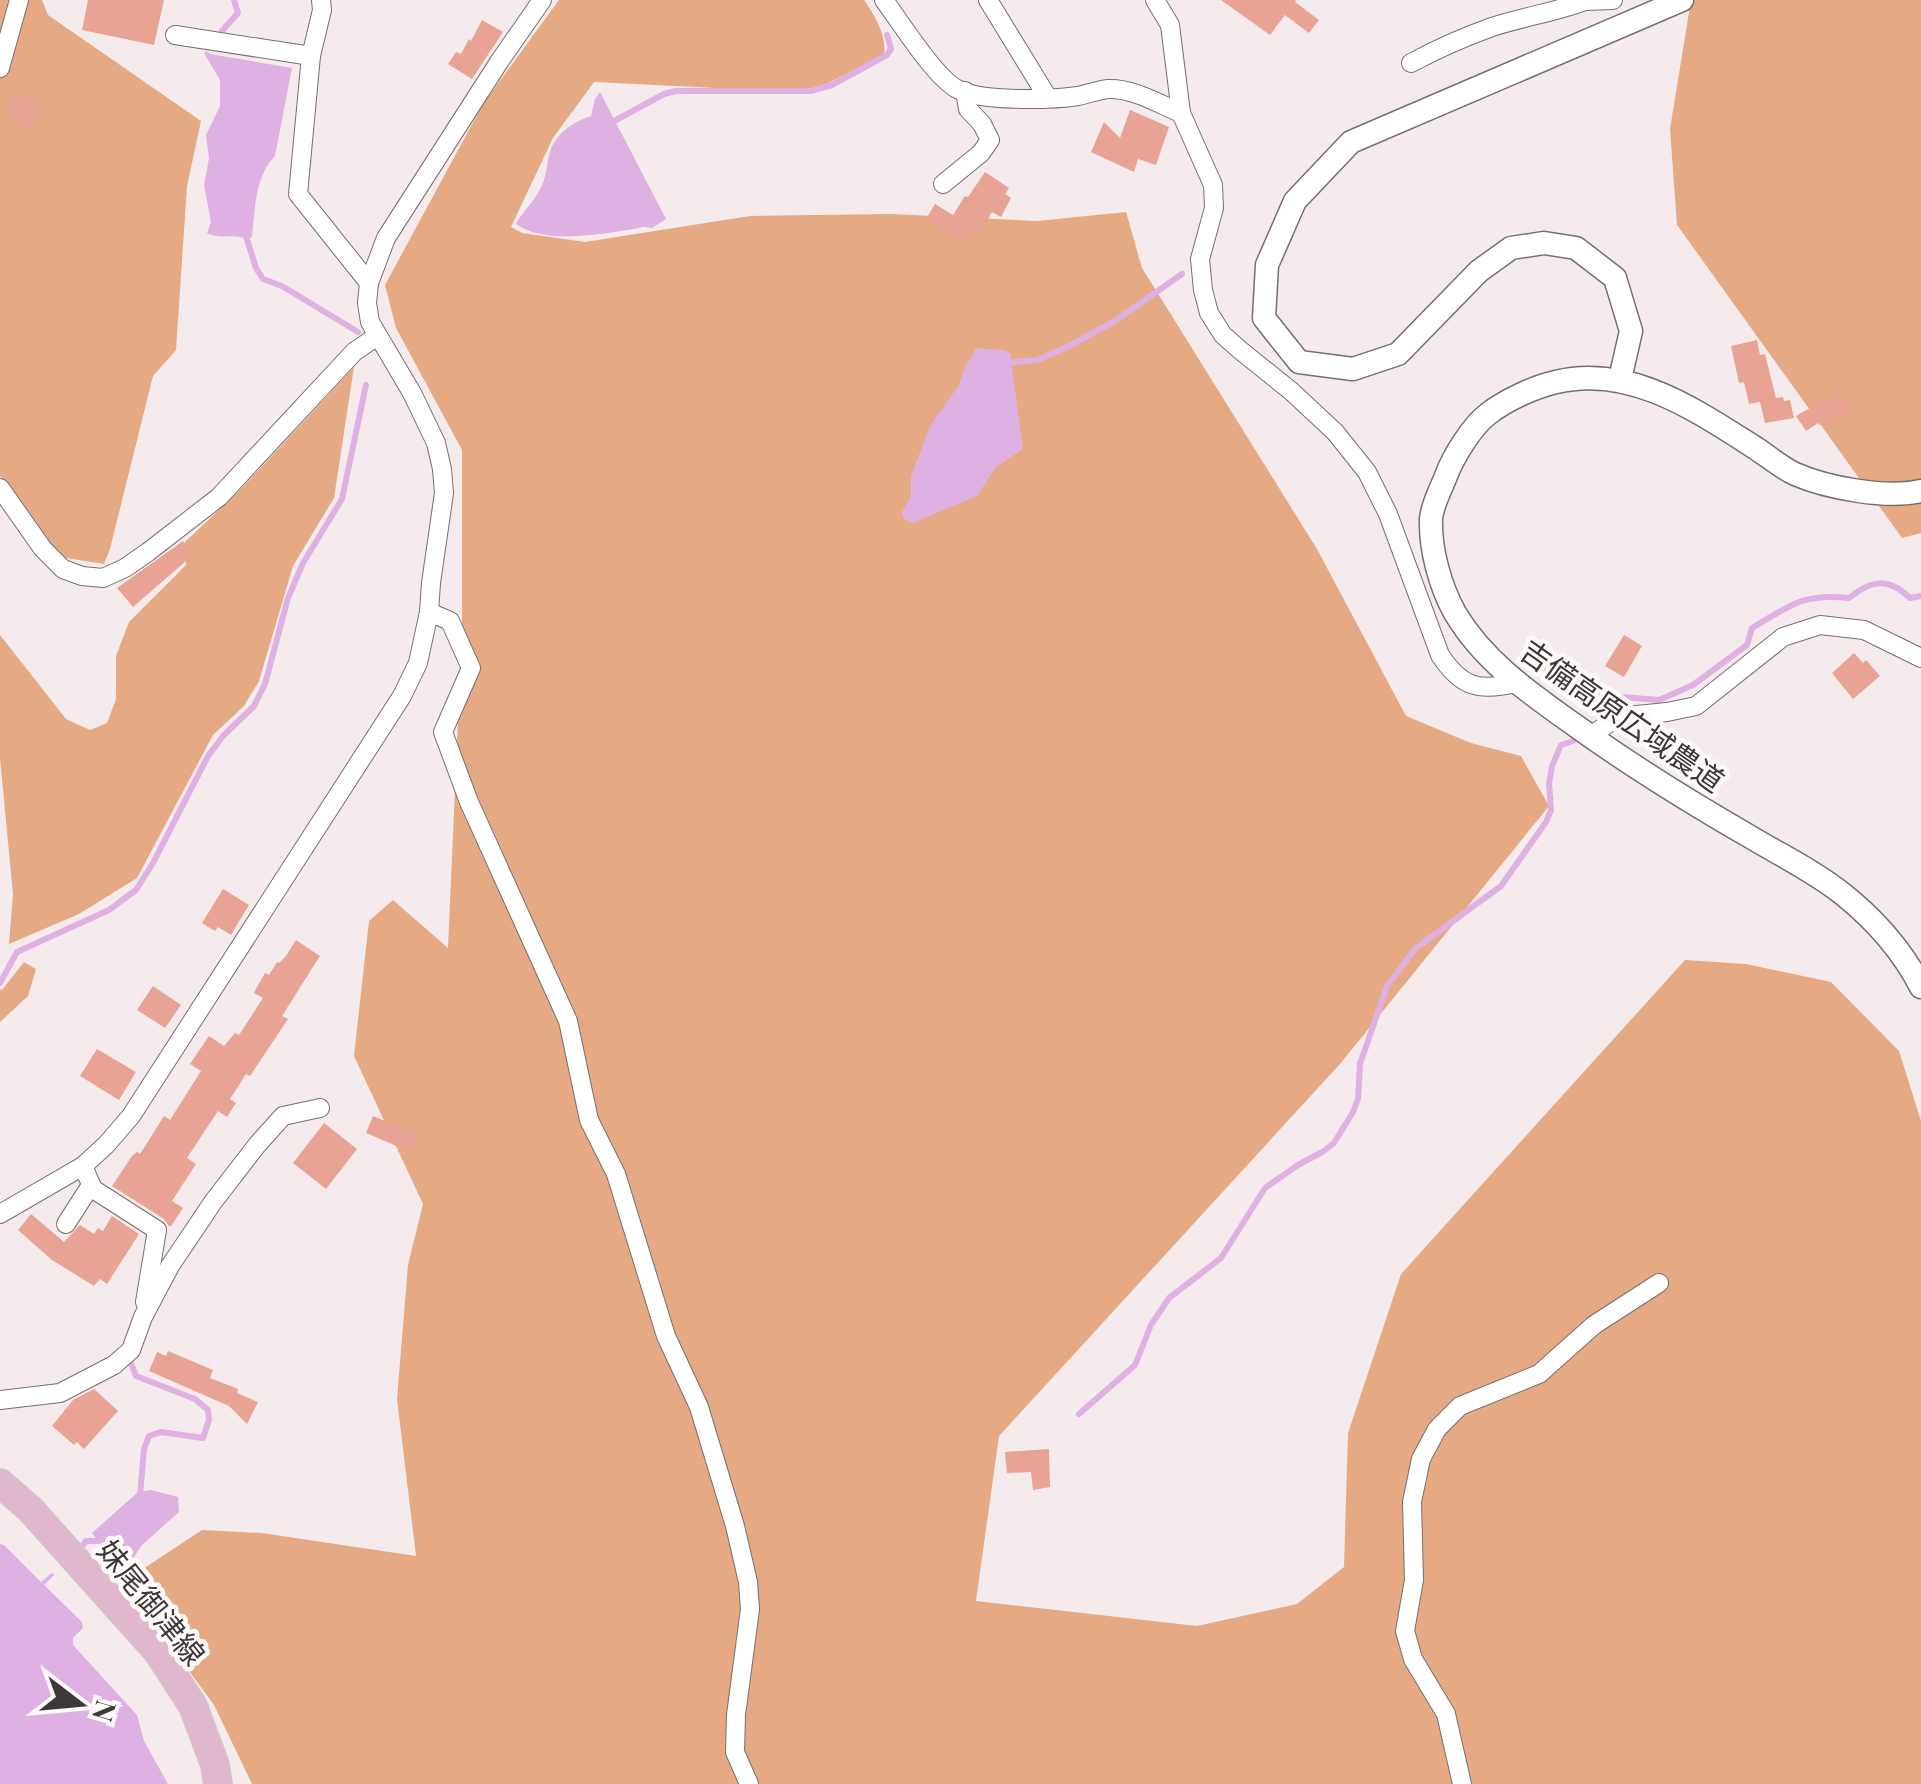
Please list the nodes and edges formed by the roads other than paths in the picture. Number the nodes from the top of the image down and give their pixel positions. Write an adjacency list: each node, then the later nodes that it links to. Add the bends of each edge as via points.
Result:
1 (19, 0): 13 (street)
2 (321, 0): 11 (street)
3 (542, 0): 18 (street, via 386,238)
4 (884, 0): 14 (street, via 939,73)
5 (988, 0): 15 (street)
6 (1154, 0): 16 (street, via 1170,25)
7 (1613, 0): 8 (street)
8 (1586, 1): 12 (street, via 1496,26)
9 (1664, 3): 20 (street, via 1351,142 1295,202 1267,265 1264,318 1299,362 1353,370 1398,354 1479,271 1511,248 1576,248 1615,278 1632,331)
10 (175, 35): 11 (street)
11 (311, 56): 18 (street, via 298,194)
12 (1411, 63)
13 (0, 68)
14 (965, 91): 15 (street, via 986,98); 17 (street, via 968,109 990,140)
15 (1048, 98): 16 (street, via 1125,90)
16 (1181, 113): 25 (street, via 1214,185 1200,259 1209,313 1224,335 1335,432 1367,472 1450,670 1468,684 1494,688)
17 (942, 184)
18 (369, 283): 19 (street)
19 (377, 336): 21 (street, via 354,352 219,497 103,578 63,570); 23 (street, via 412,393 442,469)
20 (1620, 379): 22 (street, 吉備高原広域農道, via 1688,406 1796,474 1858,492); 25 (street, 吉備高原広域農道, via 1555,382 1486,415 1452,462 1431,515 1434,550 1455,612)
21 (0, 488)
22 (1921, 492)
23 (429, 612): 29 (street, via 418,663 402,696 131,1116); 37 (street, via 450,621 471,668 444,732 568,1020 589,1120 616,1174 735,1526 750,1609 735,1752)
24 (1921, 658): 26 (street, via 1864,630 1820,626 1783,637 1696,706 1617,717)
25 (1515, 682): 26 (street, 吉備高原広域農道)
26 (1591, 736): 27 (street, 吉備高原広域農道, via 1844,894 1908,961)
27 (1921, 987)
28 (320, 1108): 34 (street, via 282,1116 257,1145 212,1202)
29 (82, 1166): 30 (street); 31 (street)
30 (91, 1185): 32 (street); 34 (street, via 157,1230)
31 (0, 1214)
32 (66, 1224)
33 (1659, 1283): 39 (street, via 1594,1325 1540,1374 1460,1406 1421,1459 1405,1631 1446,1714)
34 (143, 1317): 35 (street, via 130,1350 114,1366 60,1393)
35 (0, 1400)
36 (0, 1483): 38 (main road, 妹尾御津線, via 158,1652 193,1706)
37 (753, 1783)
38 (218, 1784)
39 (1462, 1784)

